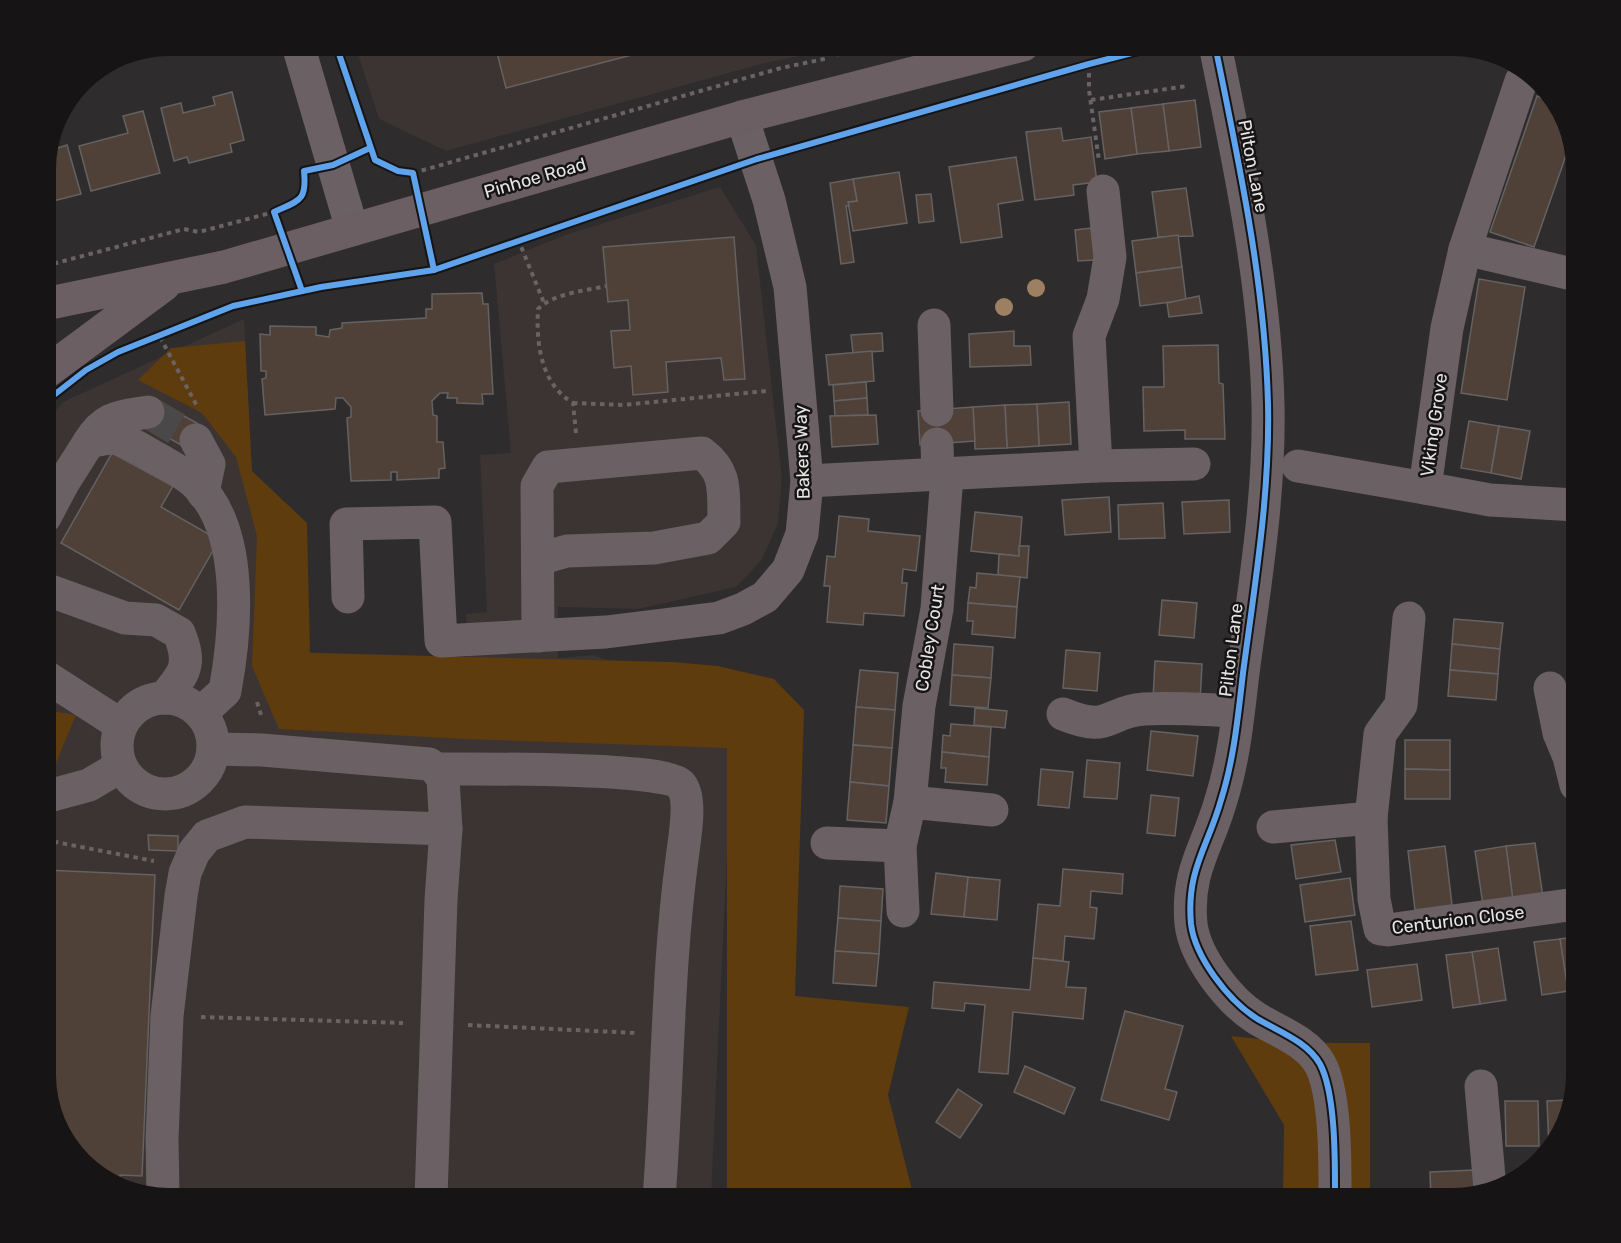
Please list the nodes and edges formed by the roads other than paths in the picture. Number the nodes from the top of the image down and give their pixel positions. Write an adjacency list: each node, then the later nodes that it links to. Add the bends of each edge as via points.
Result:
1 (301, 56): 7 (street)
2 (980, 56): 5 (main road, Pinhoe Road)
3 (1217, 56): 19 (street, Pilton Lane, via 1260,286 1268,402)
4 (1521, 81): 8 (street, Viking Grove)
5 (742, 117): 7 (main road, Pinhoe Road); 22 (street, Bakers Way, via 770,200 790,287)
6 (1103, 192): 21 (street, via 1110,257 1103,298 1089,336)
7 (352, 229): 10 (main road, Pinhoe Road)
8 (1465, 249): 9 (street); 23 (street, Viking Grove, via 1447,328)
9 (1566, 273)
10 (170, 280): 11 (main road, Pinhoe Road); 13 (main road)
11 (56, 302)
12 (934, 325): 14 (street)
13 (56, 365)
14 (936, 410)
15 (148, 412): 17 (street, via 109,420 99,426)
16 (196, 440): 24 (street, via 209,464)
17 (89, 442): 24 (street, via 112,438 141,449 196,484); 25 (street)
18 (941, 464): 21 (street); 22 (street); 44 (street, Cobley Court, via 937,609 919,706)
19 (1283, 464): 23 (street); 35 (street, Pilton Lane, via 1263,517)
20 (1194, 465): 21 (street)
21 (1095, 466)
22 (807, 481): 31 (street, Bakers Way, via 802,534 789,570 765,597 718,618)
23 (1425, 488): 26 (street, Viking Grove, via 1490,500)
24 (203, 493): 36 (street, via 216,510 226,538 232,579 232,621 225,692)
25 (56, 496)
26 (1566, 504)
27 (539, 558): 27 (street, via 537,486 548,467 702,453 715,464 722,478 724,522 708,538 654,548 567,551); 31 (street)
28 (56, 593): 34 (street, via 125,618 156,620 179,633 187,655 184,674)
29 (348, 597): 31 (street, Bakers Way, via 346,524 435,522 441,641)
30 (1409, 618): 46 (street, Centurion Close, via 1401,705 1380,734)
31 (537, 636)
32 (56, 683): 38 (street)
33 (1550, 688): 40 (street)
34 (164, 698): 36 (street, via 177,699); 38 (street, via 139,705)
35 (1238, 711): 37 (street, Pilton Lane, via 1140,710 1100,724); 58 (street, Pilton Lane, via 1221,802 1195,865 1191,924 1196,944 1216,979 1252,1016 1305,1047 1320,1064 1328,1089)
36 (201, 713): 39 (street, via 211,732)
37 (1063, 714)
38 (121, 725): 41 (street, via 117,739)
39 (213, 749): 41 (street, via 201,778 174,793 142,789); 42 (street, via 429,764)
40 (1566, 750)
41 (121, 766): 43 (street, via 89,785)
42 (436, 769): 48 (street, via 443,779); 57 (street, via 632,774 666,777 680,784 687,799 686,827 675,910)
43 (56, 794)
44 (910, 802): 45 (street); 50 (street, Cobley Court)
45 (992, 810)
46 (1371, 818): 47 (street); 51 (street, Centurion Close, via 1374,899 1380,929)
47 (1273, 827)
48 (446, 829): 55 (street, via 245,822 207,836 194,852 185,873 164,1064); 56 (street)
49 (827, 843): 50 (street)
50 (900, 846): 52 (street, Cobley Court)
51 (1566, 905)
52 (903, 911)
53 (1481, 1086): 54 (street)
54 (1490, 1181)
55 (163, 1188)
56 (431, 1188)
57 (660, 1188)
58 (1335, 1188)

